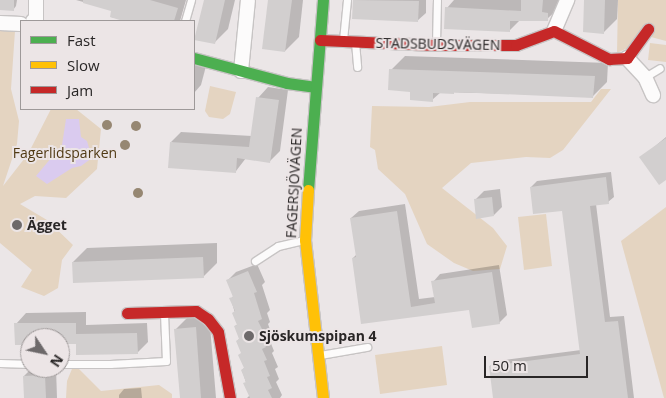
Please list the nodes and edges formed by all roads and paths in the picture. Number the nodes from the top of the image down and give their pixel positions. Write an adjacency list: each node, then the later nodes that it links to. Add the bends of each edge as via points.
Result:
1 (36, 0): 8 (street)
2 (191, 0): 9 (lane)
3 (248, 0): 21 (street)
4 (323, 0): 14 (street, FAGERSJÖVÄGEN)
5 (347, 0): 15 (lane)
6 (437, 0): 16 (lane)
7 (567, 0): 13 (street)
8 (36, 20)
9 (186, 20)
10 (0, 23): 11 (street)
11 (20, 24)
12 (648, 29): 18 (street)
13 (554, 31): 16 (street, STADSBUDSVÄGEN, via 521,45); 18 (street, via 609,59)
14 (320, 40): 15 (street, STADSBUDSVÄGEN); 23 (street, FAGERSJÖVÄGEN)
15 (349, 41): 16 (street, STADSBUDSVÄGEN); 19 (lane)
16 (436, 45)
17 (195, 58): 21 (street)
18 (627, 58): 22 (street)
19 (357, 67)
20 (660, 68): 22 (lane)
21 (241, 71): 23 (street)
22 (645, 77): 24 (street)
23 (316, 87): 25 (street, FAGERSJÖVÄGEN)
24 (654, 95)
25 (305, 240): 26 (lane, via 278,246); 30 (street, FAGERSJÖVÄGEN)
26 (255, 262)
27 (164, 311): 28 (street); 33 (lane, via 166,361); 34 (street, via 196,310 218,332)
28 (127, 313)
29 (367, 347): 30 (lane)
30 (318, 355): 35 (street, FAGERSJÖVÄGEN)
31 (0, 363): 32 (lane)
32 (20, 364)
33 (70, 364)
34 (230, 398)
35 (323, 398)

